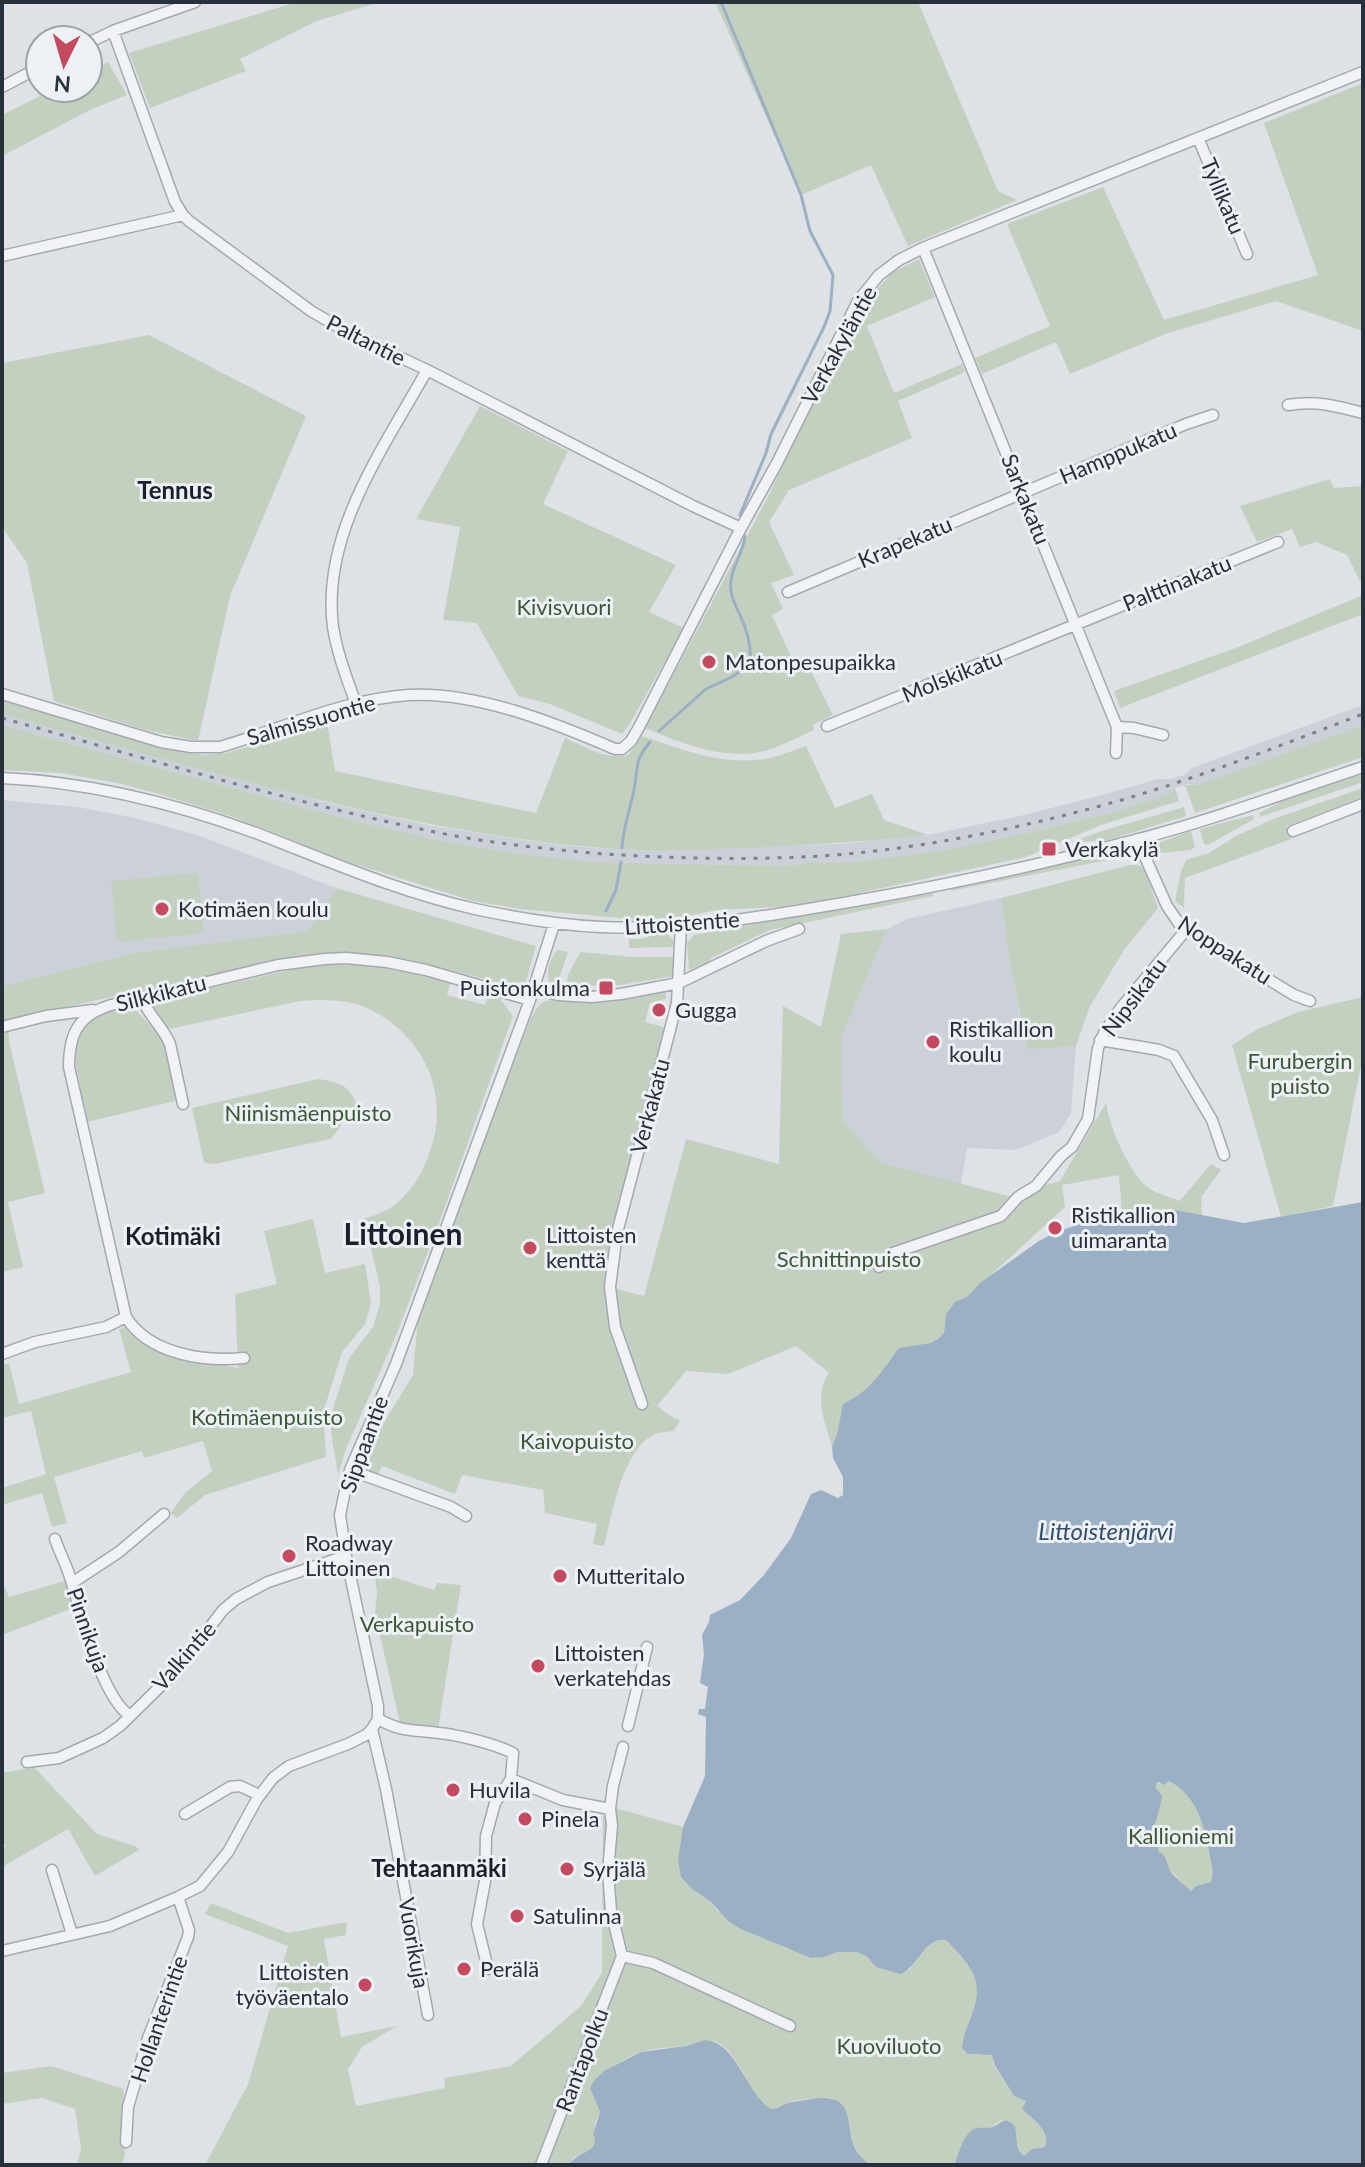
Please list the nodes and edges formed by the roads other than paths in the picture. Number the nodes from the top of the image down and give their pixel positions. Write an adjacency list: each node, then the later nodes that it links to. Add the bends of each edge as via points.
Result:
1 (195, 2): 2 (street)
2 (113, 31): 3 (street); 8 (street, Paltantie)
3 (104, 35)
4 (1363, 72): 7 (street, Verkakyläntie)
5 (24, 75): 6 (street)
6 (2, 87)
7 (1198, 138): 9 (street, Verkakyläntie); 10 (street, Tyllikatu)
8 (183, 215): 11 (street); 12 (street, Paltantie, via 327,321)
9 (923, 248): 16 (street, Sarkakatu); 17 (street, Verkakyläntie, via 888,268 864,292)
10 (1247, 254)
11 (2, 256)
12 (427, 370): 17 (street, Paltantie); 22 (street, via 359,494 340,545 334,628)
13 (1288, 405): 14 (street, via 1326,403)
14 (1363, 413)
15 (1213, 415): 16 (street, Hamppukatu)
16 (1023, 493): 19 (street, Krapekatu); 20 (street, Sarkakatu)
17 (741, 528): 26 (street, Verkakyläntie, via 631,741)
18 (1278, 542): 20 (street, Palttinakatu)
19 (788, 592)
20 (1077, 625): 23 (street, Molskikatu); 24 (street, Sarkakatu)
21 (2, 694): 22 (street, Salmissuontie, via 161,742 201,748 230,744)
22 (356, 704): 26 (street, Salmissuontie, via 409,695 462,699 539,719)
23 (827, 726)
24 (1117, 727): 25 (street); 27 (street, Sarkakatu)
25 (1163, 735)
26 (620, 750)
27 (1116, 753)
28 (1363, 767): 32 (street, Littoistentie)
29 (2, 778): 33 (street, Littoistentie, via 65,783 167,805 405,891)
30 (1363, 804): 31 (street)
31 (1293, 831)
32 (1137, 839): 34 (street, Littoistentie, via 938,886 765,917); 36 (street, Noppakatu, via 1171,913)
33 (554, 924): 34 (street, Littoistentie); 38 (street, Sippaantie)
34 (681, 925): 37 (street, Verkakatu)
35 (799, 929): 37 (street, Silkkikatu)
36 (1186, 930): 40 (street, Noppakatu); 43 (street, Nipsikatu)
37 (679, 983): 38 (street, Silkkikatu, via 592,997); 50 (street, Verkakatu, via 617,1233 610,1287 615,1327)
38 (532, 995): 39 (street, Silkkikatu, via 387,962 346,958 278,965); 51 (street, Sippaantie, via 396,1364)
39 (141, 997): 41 (street, Silkkikatu); 44 (street, via 170,1044)
40 (1310, 1001)
41 (95, 1010): 42 (street); 47 (street, Silkkikatu, via 74,1032 69,1067)
42 (2, 1027)
43 (1100, 1040): 45 (street, via 1174,1056 1212,1120); 46 (street, Nipsikatu, via 1088,1119 1072,1147 1036,1186 1001,1216 893,1253)
44 (183, 1104)
45 (1224, 1155)
46 (879, 1267)
47 (126, 1317): 48 (street); 49 (street, via 136,1331 162,1348)
48 (2, 1354)
49 (244, 1358)
50 (642, 1404)
51 (350, 1470): 53 (street); 55 (street, Sippaantie, via 340,1515)
52 (164, 1514): 56 (street)
53 (466, 1516)
54 (55, 1539): 56 (street, Pinnikuja)
55 (346, 1556): 58 (street, Valkintie, via 268,1582 236,1599 178,1669); 59 (street, Sippaantie, via 378,1706)
56 (72, 1583): 58 (street, Pinnikuja, via 94,1654 119,1707)
57 (647, 1647): 60 (street)
58 (130, 1716): 62 (street, Valkintie, via 103,1738 59,1758)
59 (375, 1724): 63 (street, via 502,1747 513,1753); 64 (street, via 348,1744 289,1766); 73 (street, Vuorikuja)
60 (628, 1726)
61 (623, 1747): 65 (street)
62 (27, 1762)
63 (511, 1779): 65 (street, via 563,1800); 72 (street, via 495,1803 486,1836 477,1924)
64 (259, 1795): 66 (street, via 230,1787); 68 (street, via 218,1866 200,1886)
65 (610, 1809): 71 (street, via 611,1911)
66 (185, 1814)
67 (52, 1870): 69 (street)
68 (178, 1897): 69 (street, via 110,1926); 75 (street, Hollanterintie, via 188,1937 148,2038 128,2107)
69 (72, 1934): 70 (street)
70 (2, 1951)
71 (622, 1956): 74 (street, via 653,1963); 76 (street, Rantapolku)
72 (488, 1969)
73 (428, 2015)
74 (790, 2026)
75 (126, 2142)
76 (541, 2165)

